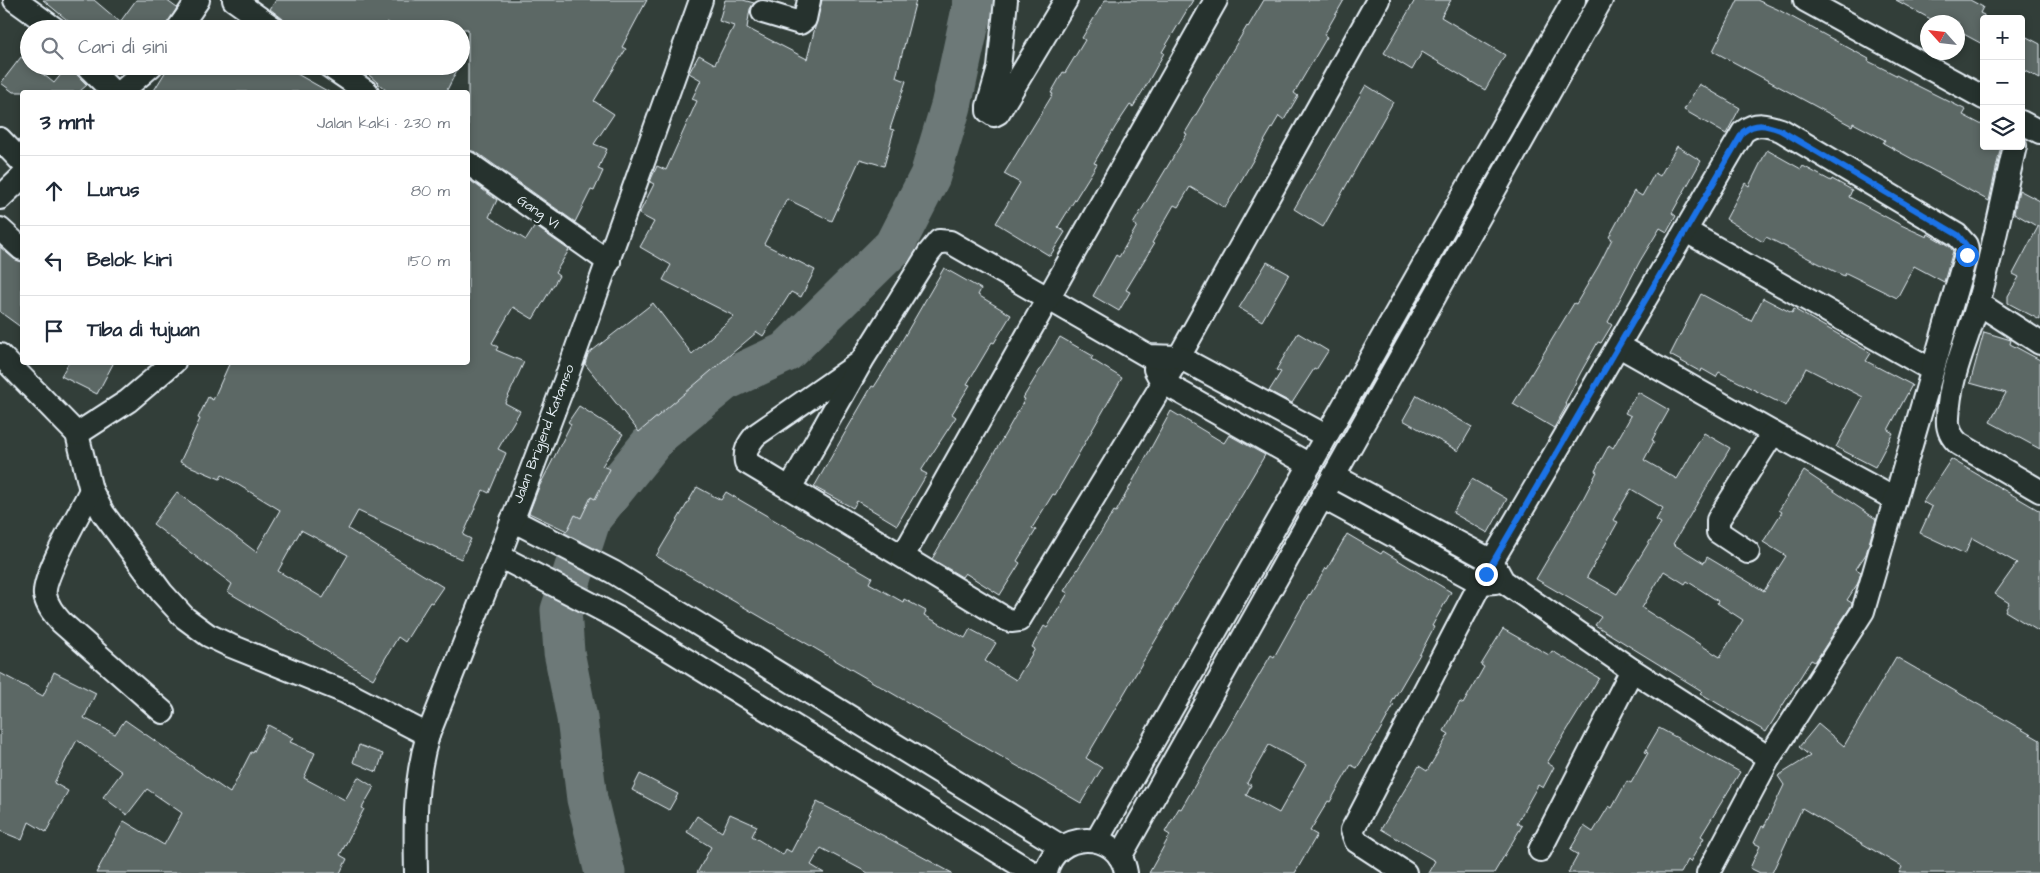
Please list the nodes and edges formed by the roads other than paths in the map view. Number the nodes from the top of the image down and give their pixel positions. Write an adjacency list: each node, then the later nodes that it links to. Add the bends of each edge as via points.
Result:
1 (198, 0): 15 (street)
2 (234, 0): 16 (street)
3 (701, 0): 35 (street, Jalan Brigjend Katamso)
4 (809, 0): 13 (street, via 805,19 800,23)
5 (1006, 0): 6 (street, via 999,68 988,106 988,111 994,115)
6 (1066, 0)
7 (1216, 0): 36 (street)
8 (1378, 0): 42 (street)
9 (1574, 0): 49 (street)
10 (1601, 0): 51 (street)
11 (1805, 0): 23 (street)
12 (23, 2): 14 (street)
13 (764, 12)
14 (44, 20)
15 (184, 20)
16 (262, 20)
17 (97, 75): 20 (street)
18 (141, 75): 21 (street)
19 (342, 75): 22 (street)
20 (111, 90)
21 (123, 90)
22 (364, 90)
23 (1980, 96)
24 (2025, 124): 25 (street)
25 (2040, 132)
26 (0, 138): 28 (street)
27 (2014, 150): 37 (street)
28 (20, 160)
29 (470, 164): 35 (street, Gang VI)
30 (20, 179): 31 (street)
31 (0, 198)
32 (0, 229): 34 (street)
33 (1686, 231): 39 (street); 45 (street); 45 (street, via 1743,132 1762,124 1780,130 1964,241 1967,255)
34 (20, 247)
35 (609, 262): 57 (street, Jalan Brigjend Katamso)
36 (1048, 298): 41 (street); 43 (street, via 950,242 939,241 929,252); 60 (street)
37 (1978, 303): 38 (street); 54 (street, via 1950,389 1949,431 1959,444)
38 (2040, 343)
39 (1618, 346): 47 (street); 61 (street)
40 (0, 355): 48 (street)
41 (1148, 356): 42 (street); 46 (street)
42 (1179, 357): 46 (street); 49 (street)
43 (862, 362): 52 (street); 52 (street, via 756,435 749,444 746,462)
44 (170, 365): 48 (street, via 128,401)
45 (1932, 370): 56 (street)
46 (1162, 382): 50 (street); 60 (street, via 1019,620 1006,619)
47 (1773, 433): 56 (street); 58 (street, via 1717,524 1718,532)
48 (77, 434): 53 (street)
49 (1326, 436): 50 (street)
50 (1310, 465): 72 (street)
51 (1334, 476): 55 (street); 61 (street)
52 (790, 488): 60 (street)
53 (91, 490): 69 (street, via 48,576 45,596 61,622); 70 (street, via 103,513 162,593 185,618 208,635 345,692)
54 (2040, 491)
55 (1322, 497): 63 (street); 75 (street)
56 (1894, 498): 71 (street, via 1863,610)
57 (512, 520): 59 (street, Jalan Brigjend Katamso); 64 (street)
58 (1748, 552)
59 (499, 556): 65 (street); 70 (street, Jalan Brigjend Katamso)
60 (903, 556)
61 (1492, 561): 62 (street); 63 (street)
62 (1503, 581): 63 (street); 68 (street)
63 (1481, 583): 79 (street, via 1352,830 1360,845)
64 (634, 585): 65 (street); 66 (street)
65 (618, 618): 67 (street)
66 (711, 632): 67 (street); 73 (street)
67 (692, 664): 77 (street)
68 (1632, 670): 71 (street); 74 (street)
69 (163, 712)
70 (428, 735): 76 (street, Jalan Brigjend Katamso, via 415,796)
71 (1769, 758): 80 (street)
72 (1097, 840): 73 (street, via 1073,841); 75 (street, via 1106,844)
73 (1062, 846): 78 (street, via 1053,856)
74 (1540, 850)
75 (1123, 865)
76 (416, 873)
77 (1033, 873)
78 (1046, 873)
79 (1405, 873)
80 (1708, 873)

